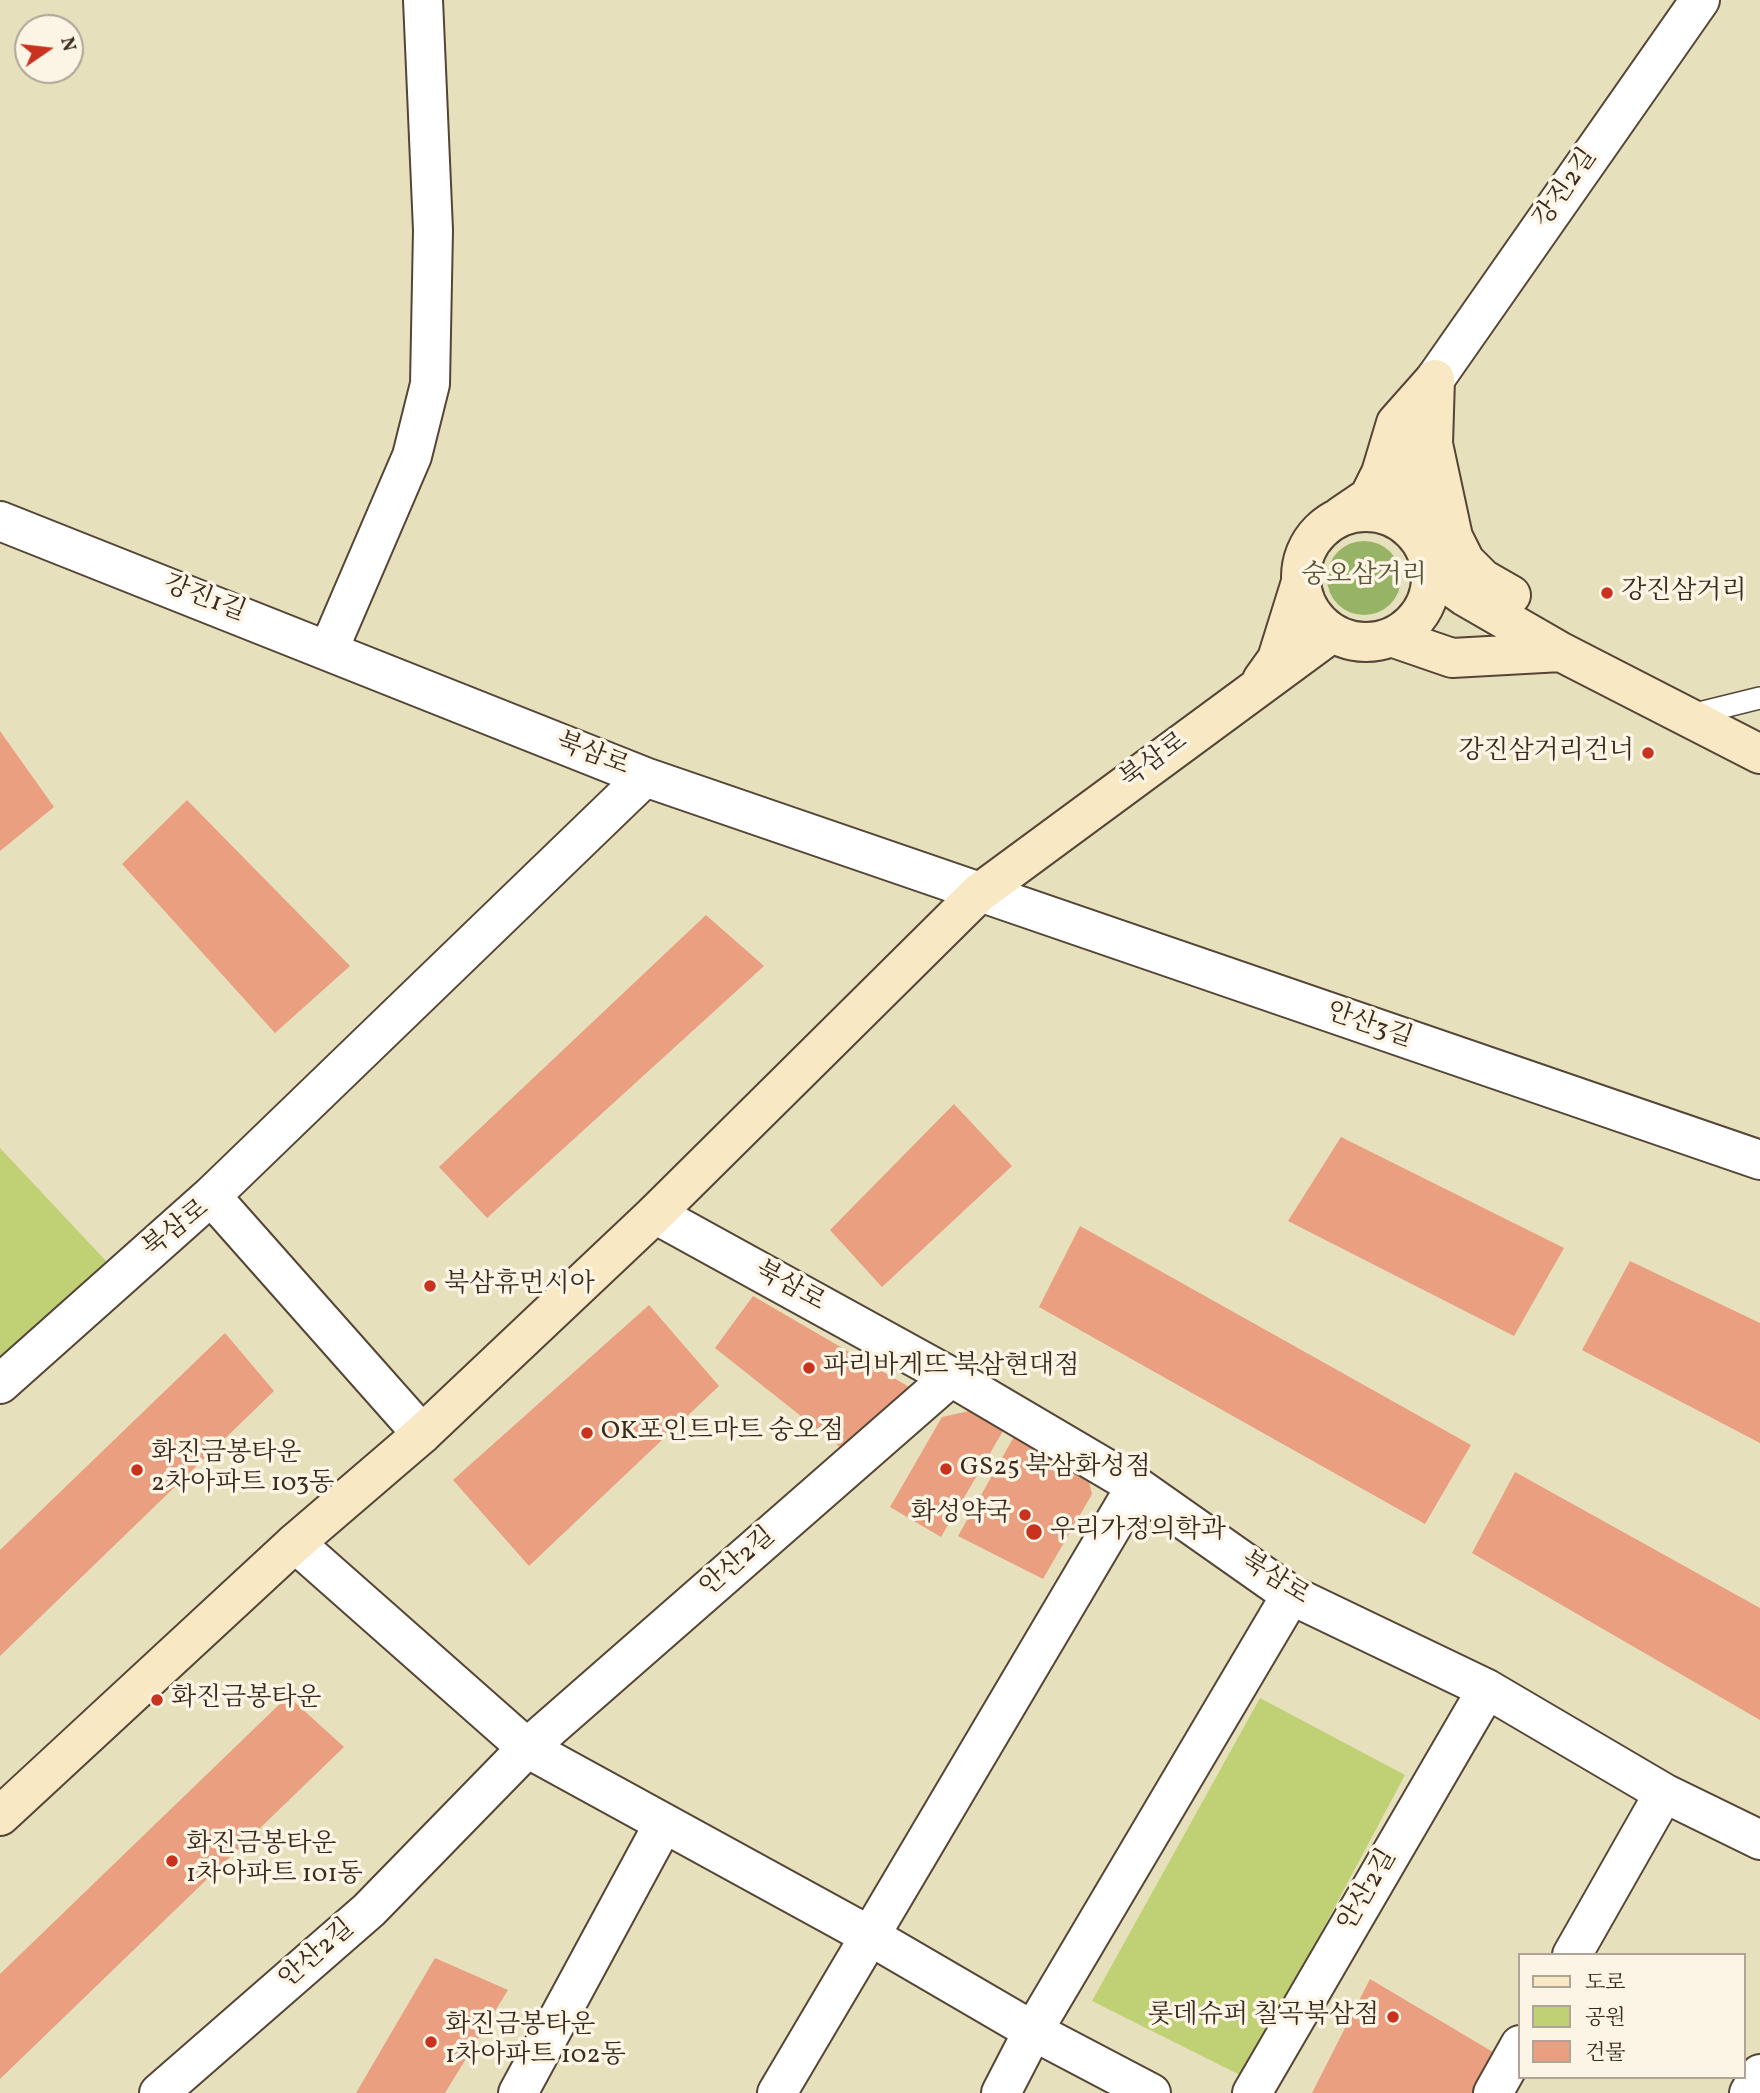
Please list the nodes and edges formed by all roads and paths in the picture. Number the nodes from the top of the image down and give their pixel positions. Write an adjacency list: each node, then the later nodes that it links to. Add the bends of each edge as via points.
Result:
1 (424, 0): 11 (street, via 433,230 430,384 412,456)
2 (1700, 0): 3 (street, 강진2길)
3 (1435, 379): 4 (street, via 1396,423 1369,497); 6 (street, via 1409,499); 12 (street, via 1433,444 1453,537 1465,561 1483,579 1514,597)
4 (1341, 516): 6 (street, via 1361,511 1382,513); 8 (street, via 1310,542)
5 (0, 521): 11 (street, 강진1길)
6 (1416, 534): 7 (street)
7 (1431, 572): 10 (street, via 1430,592 1422,611 1409,627); 12 (street, via 1479,606)
8 (1301, 582): 9 (street, via 1317,620); 14 (street, via 1277,659)
9 (1332, 632): 10 (street, via 1372,642); 14 (street, 북삼로)
10 (1391, 637): 12 (street, via 1452,658)
11 (329, 649): 13 (street, 강진1길)
12 (1561, 652): 16 (street)
13 (405, 684): 18 (street, 북삼로)
14 (1249, 693): 19 (street, 북삼로)
15 (1760, 698): 16 (lane)
16 (1687, 716): 17 (street)
17 (1760, 754)
18 (645, 777): 19 (street, 북삼로); 21 (street)
19 (978, 893): 20 (street, 안산3길); 22 (street, 북삼로)
20 (1760, 1160)
21 (211, 1196): 24 (street, 북삼로); 25 (street, 북삼로)
22 (655, 1214): 23 (street, 북삼로); 25 (street, 북삼로)
23 (951, 1377): 26 (street, 북삼로); 30 (street, 안산2길)
24 (0, 1384)
25 (422, 1434): 27 (street, 북삼로)
26 (1136, 1486): 28 (street, 북삼로); 35 (street)
27 (295, 1543): 30 (street); 32 (street, 북삼로)
28 (1291, 1595): 29 (street, 북삼로); 37 (street)
29 (1487, 1689): 31 (street, 북삼로); 45 (street, 안산2길)
30 (527, 1748): 33 (street); 40 (street, 안산2길, via 369,1910)
31 (1664, 1793): 34 (street, 북삼로); 36 (street)
32 (0, 1816)
33 (664, 1823): 35 (street); 41 (street)
34 (1760, 1840)
35 (870, 1936): 37 (street); 42 (street)
36 (1573, 1953)
37 (1033, 2031): 43 (street); 44 (street)
38 (1518, 2049): 46 (street)
39 (1760, 2074): 47 (street)
40 (159, 2093)
41 (518, 2093)
42 (777, 2093)
43 (1001, 2093)
44 (1152, 2093)
45 (1252, 2093)
46 (1493, 2093)
47 (1749, 2093)

